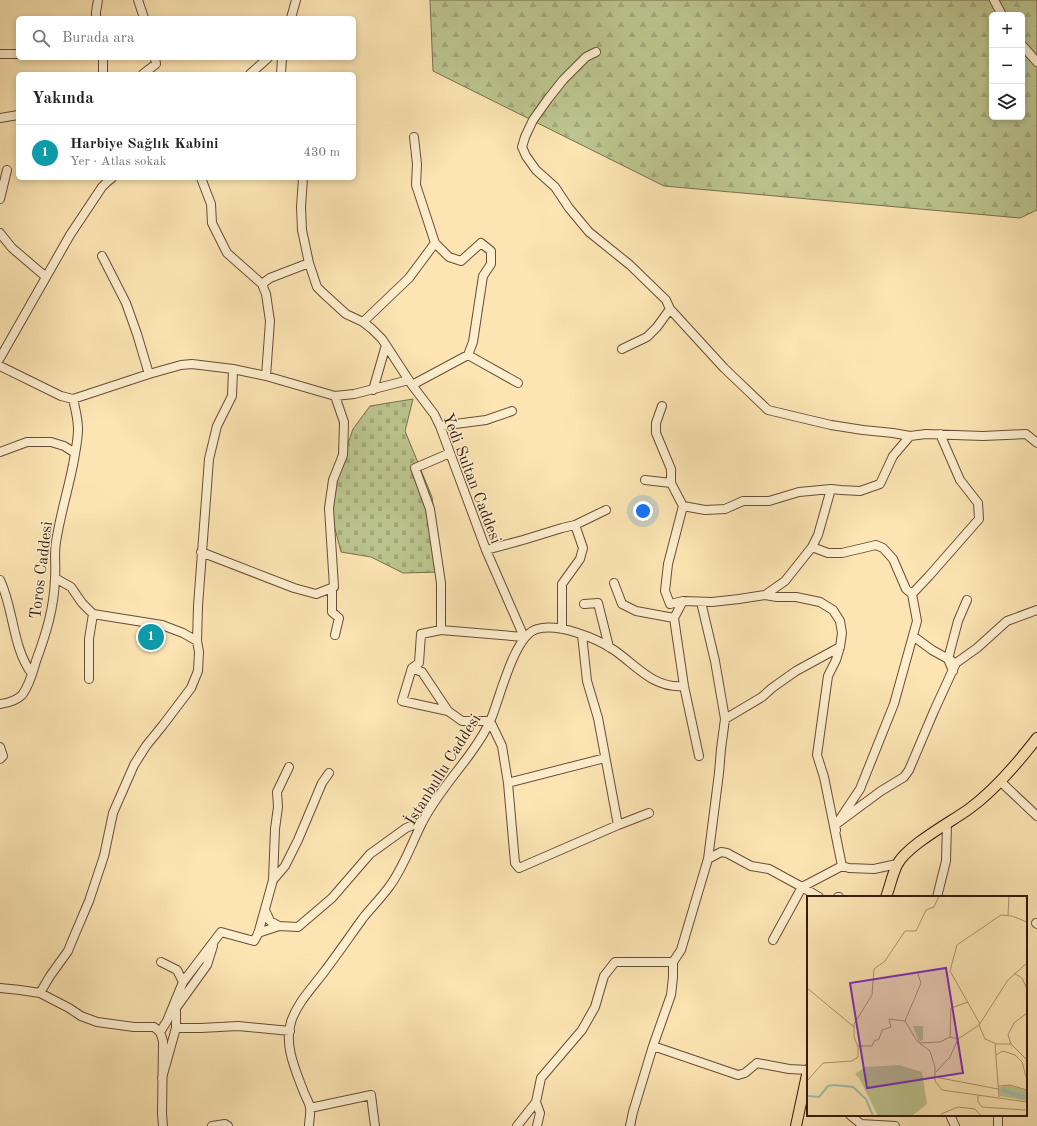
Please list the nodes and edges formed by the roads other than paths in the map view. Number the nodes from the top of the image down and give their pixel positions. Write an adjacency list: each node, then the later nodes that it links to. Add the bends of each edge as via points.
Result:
1 (98, 0): 6 (street)
2 (138, 0): 7 (street)
3 (296, 0): 8 (street)
4 (994, 0): 5 (street)
5 (1000, 12)
6 (96, 16)
7 (143, 16)
8 (292, 16)
9 (1025, 48): 17 (street)
10 (596, 52): 36 (street, via 586,57 548,99 534,120 522,147 536,170 555,187 589,232 666,300)
11 (0, 54): 12 (street)
12 (16, 54)
13 (103, 60): 18 (street)
14 (155, 60): 19 (street, via 156,64)
15 (266, 60): 20 (street)
16 (282, 60): 21 (street)
17 (1037, 62)
18 (103, 72)
19 (146, 72)
20 (252, 72)
21 (281, 72)
22 (16, 116): 23 (street)
23 (0, 118)
24 (414, 137): 31 (street, via 416,185)
25 (7, 170): 29 (street)
26 (107, 180): 34 (street, via 70,235)
27 (202, 180): 35 (street, via 211,204 212,223 227,253)
28 (302, 180): 33 (street, Yedi Sultan Caddesi, via 302,230)
29 (0, 199)
30 (0, 233): 34 (street, via 12,248)
31 (435, 243): 37 (street, via 409,278); 40 (street, via 449,257 462,261 481,243 491,251 491,264 483,276 473,342)
32 (102, 256): 44 (street, via 126,303)
33 (309, 263): 35 (street, via 270,278); 37 (street, Yedi Sultan Caddesi, via 317,287 346,314)
34 (46, 277): 41 (street)
35 (262, 284): 45 (street, via 270,320)
36 (670, 309): 39 (street, via 647,336); 55 (street, via 724,368 768,410 832,425)
37 (363, 322): 38 (street, Yedi Sultan Caddesi)
38 (386, 345): 46 (street, Yedi Sultan Caddesi); 48 (street)
39 (622, 349)
40 (468, 355): 46 (street); 47 (street)
41 (0, 358)
42 (0, 366): 50 (street, via 61,396)
43 (234, 369): 44 (street, via 192,364); 45 (street); 68 (street, via 232,396 217,426 209,459)
44 (149, 374): 50 (street)
45 (266, 376): 49 (street)
46 (411, 382): 48 (street); 53 (street, Yedi Sultan Caddesi)
47 (518, 383)
48 (373, 390): 49 (street)
49 (335, 396): 72 (street, via 344,422 343,455 333,480 328,508 334,587)
50 (73, 399): 58 (street, Toros Caddesi, via 78,427)
51 (662, 406): 61 (street, via 656,423 656,434 671,469)
52 (512, 411): 53 (street, via 486,420)
53 (440, 426): 59 (street, Yedi Sultan Caddesi)
54 (940, 434): 55 (street); 56 (street, via 1026,434); 74 (street, via 960,480 978,503 979,519)
55 (910, 436): 62 (street, via 893,456 880,484 860,491)
56 (1037, 443)
57 (0, 452): 58 (street, via 26,442 51,442)
58 (75, 453): 69 (street, Toros Caddesi, via 56,542)
59 (450, 453): 67 (street, Yedi Sultan Caddesi); 83 (street, via 415,468 430,509 442,583)
60 (644, 480): 61 (street)
61 (671, 483): 63 (street)
62 (831, 489): 63 (street, via 799,492 769,501 743,501 725,509 705,510); 66 (street)
63 (683, 506): 76 (street, via 668,564 666,591 670,604)
64 (606, 510): 65 (street)
65 (575, 525): 67 (street); 82 (street, via 583,548 580,559 562,584)
66 (812, 547): 73 (street, via 785,581); 74 (street, via 828,553 842,553 876,545 883,548 893,560 906,589)
67 (486, 550): 87 (street, Yedi Sultan Caddesi)
68 (201, 552): 72 (street, via 294,588 316,594); 88 (street)
69 (55, 578): 80 (street, via 72,587); 94 (street, Toros Caddesi, via 50,619)
70 (0, 580): 94 (street, via 25,664)
71 (614, 583): 81 (street, via 622,604 636,611)
72 (332, 588): 84 (street, via 332,612 339,618)
73 (765, 594): 77 (street); 90 (street, via 820,602 833,610 840,621)
74 (912, 594): 86 (street, via 917,621)
75 (967, 600): 91 (street, via 958,621)
76 (683, 601): 77 (street); 81 (street)
77 (701, 602): 99 (street)
78 (584, 604): 89 (street, via 598,603)
79 (1037, 610): 92 (street, via 1007,621)
80 (93, 614): 88 (street, via 162,625); 95 (street, via 89,639)
81 (674, 618): 96 (street)
82 (562, 629): 85 (street); 87 (street, via 536,629)
83 (441, 630): 87 (street); 93 (street, via 421,634 419,663)
84 (335, 635)
85 (582, 635): 89 (street); 104 (street, via 587,681 598,718)
86 (913, 636): 91 (street); 115 (street, via 894,704 860,789)
87 (524, 637): 100 (street, İstanbullu Caddesi, via 508,669)
88 (197, 641): 134 (street, via 198,671 190,688 134,765 113,813 104,856 89,901 68,951)
89 (609, 647): 96 (street, via 657,682 667,686)
90 (840, 647): 99 (street, via 796,671 762,697); 116 (street, via 828,676 817,755)
91 (948, 659): 92 (street)
92 (955, 667): 115 (street, via 904,777)
93 (412, 668): 98 (street, via 422,672); 98 (street, via 402,701)
94 (32, 674): 97 (street, Toros Caddesi, via 21,695 10,702)
95 (89, 679)
96 (684, 686): 103 (street)
97 (0, 704)
98 (448, 711): 100 (street, via 462,721)
99 (725, 719): 117 (street)
100 (490, 721): 109 (street, via 502,746); 112 (street, İstanbullu Caddesi)
101 (1037, 738): 108 (main road)
102 (0, 747): 105 (street, via 3,756)
103 (700, 756)
104 (605, 758): 109 (street); 114 (street)
105 (0, 759)
106 (289, 767): 120 (street, via 277,792)
107 (329, 774): 120 (street, via 322,784 285,866)
108 (1000, 780): 111 (street); 113 (main road, via 969,809)
109 (508, 783): 114 (street, via 515,863 519,868)
110 (648, 813): 114 (street)
111 (1037, 816)
112 (423, 821): 126 (street, via 406,828 370,854 332,898 298,927); 136 (street, İstanbullu Caddesi, via 390,886 299,1006)
113 (947, 824): 118 (main road, via 910,850); 124 (street, via 946,861)
114 (618, 825)
115 (835, 825): 116 (street)
116 (836, 837): 119 (street)
117 (708, 859): 121 (street, via 721,852 727,853 751,866 769,869); 131 (street, via 681,950)
118 (897, 864): 119 (street, via 874,869); 123 (main road)
119 (842, 866): 121 (street)
120 (273, 880): 125 (street)
121 (802, 887): 122 (street); 129 (street)
122 (817, 896)
123 (886, 896)
124 (937, 896)
125 (265, 910): 126 (street, via 270,921); 127 (street)
126 (279, 926): 127 (street)
127 (258, 933): 128 (street, via 254,940 221,932)
128 (216, 940): 132 (street); 135 (street, via 207,965 176,1008)
129 (773, 940)
130 (161, 962): 132 (street, via 177,970)
131 (673, 962): 138 (street, via 671,995); 142 (street, via 615,962 604,976 595,1007 582,1030 541,1078)
132 (182, 982): 137 (street)
133 (0, 988): 134 (street)
134 (40, 993): 137 (street, via 97,1022 154,1027)
135 (176, 1028): 136 (street, via 238,1026); 141 (street)
136 (290, 1031): 143 (street, İstanbullu Caddesi, via 292,1059)
137 (160, 1032): 141 (street, via 163,1041)
138 (653, 1046): 139 (street, via 738,1075 745,1073 757,1063); 153 (street)
139 (807, 1070)
140 (807, 1075): 154 (main road)
141 (162, 1078): 146 (street)
142 (536, 1102): 151 (street); 152 (street, via 540,1113)
143 (310, 1108): 149 (street); 150 (street, via 371,1095)
144 (851, 1116): 155 (street, via 861,1124)
145 (950, 1116): 156 (street)
146 (163, 1126)
147 (212, 1126): 148 (street)
148 (228, 1126)
149 (309, 1126)
150 (375, 1126)
151 (517, 1126)
152 (537, 1126)
153 (630, 1126)
154 (796, 1126)
155 (895, 1126)
156 (955, 1126)

